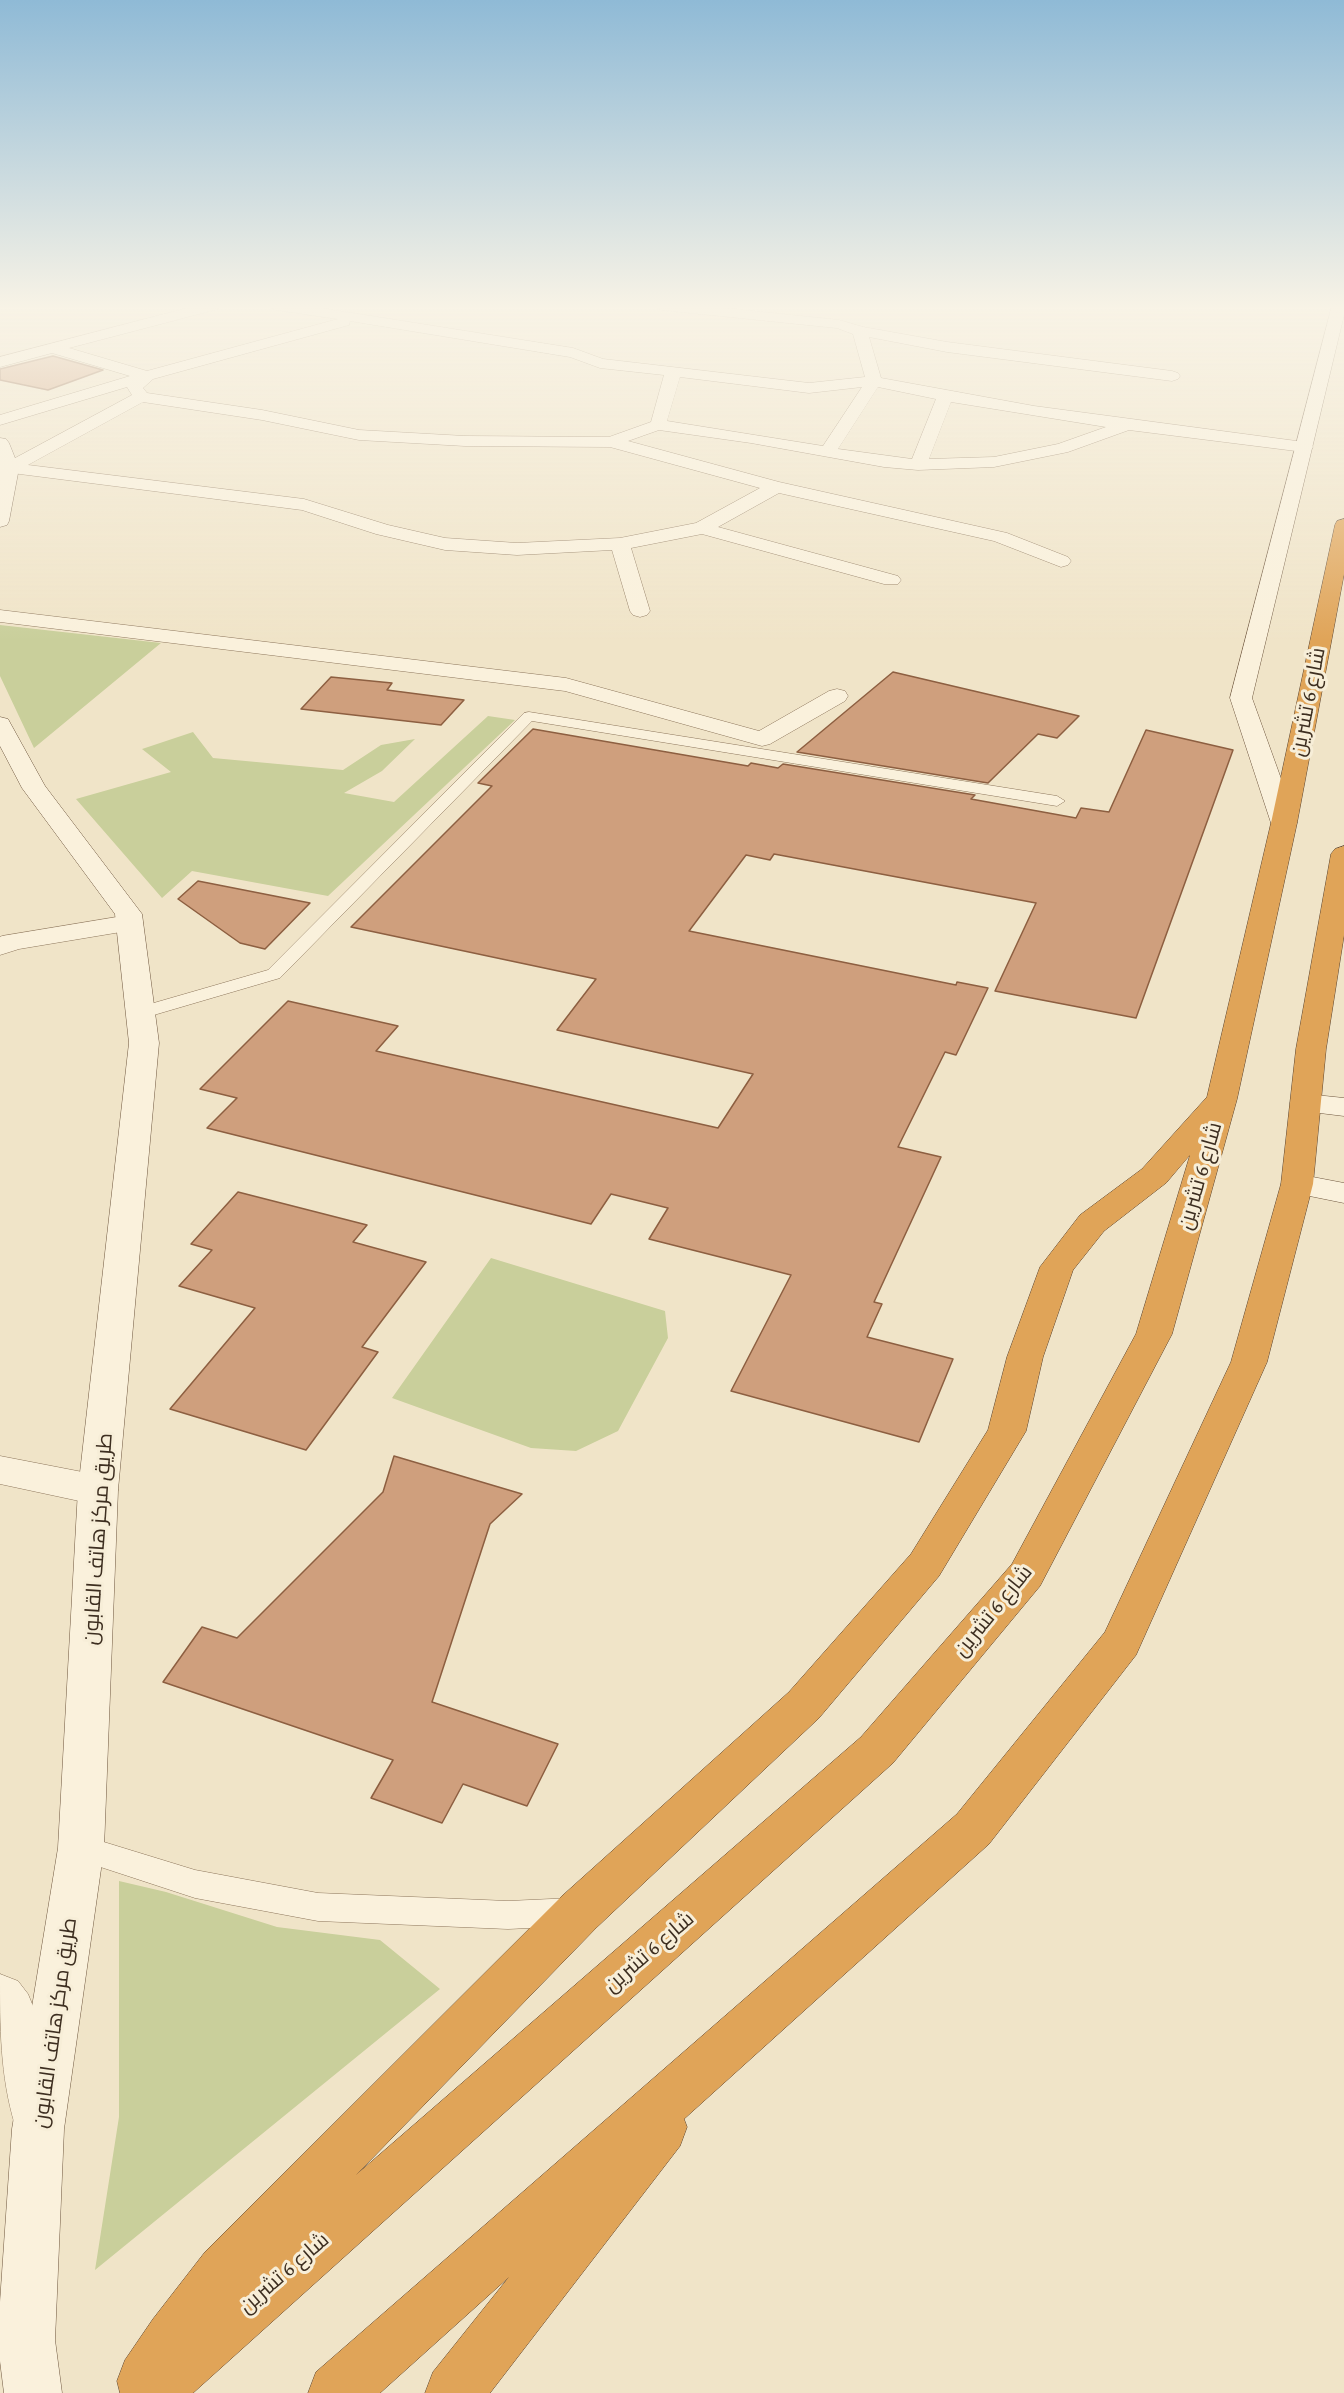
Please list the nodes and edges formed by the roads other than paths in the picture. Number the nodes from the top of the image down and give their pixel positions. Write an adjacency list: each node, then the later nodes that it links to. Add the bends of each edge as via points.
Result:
1 (102, 418): 15 (street)
2 (275, 418): 10 (street, via 359,435 465,441)
3 (660, 418): 8 (street)
4 (850, 418): 13 (street)
5 (937, 418): 14 (street)
6 (1085, 418): 9 (street)
7 (1311, 418): 12 (street)
8 (658, 424): 10 (street); 13 (street)
9 (1128, 424): 12 (street); 14 (street, via 1062,448 994,462)
10 (611, 442): 16 (street)
11 (0, 443): 15 (street)
12 (1304, 447): 28 (street, via 1241,698)
13 (827, 453): 14 (street)
14 (918, 465)
15 (10, 468): 17 (street); 20 (street, via 304,505 383,530 445,544 517,549)
16 (776, 488): 19 (street); 21 (street, via 1000,537)
17 (0, 520)
18 (1344, 525): 28 (highway, شارع 6 تشرين)
19 (702, 528): 20 (street); 22 (street)
20 (620, 544): 23 (street)
21 (1061, 561)
22 (891, 580)
23 (640, 611)
24 (0, 616): 25 (street, via 566,685 762,739)
25 (837, 696)
26 (0, 724): 30 (street, طريق مركز هاتف القابون, via 34,788 128,914)
27 (1057, 801): 32 (lane, via 529,716 274,974)
28 (1284, 823): 33 (highway, شارع 6 تشرين)
29 (1344, 854): 34 (highway, via 1311,1049)
30 (129, 923): 31 (street); 32 (street, طريق مركز هاتف القابون)
31 (0, 947)
32 (140, 1013): 38 (street, طريق مركز هاتف القابون, via 144,1043)
33 (1222, 1099): 40 (highway, via 1154,1176 1092,1223 1057,1267 1025,1357 1007,1431 925,1565 804,1706); 46 (highway, شارع 6 تشرين, via 1154,1334 1026,1575 877,1750)
34 (1325, 1105): 35 (highway)
35 (1297, 1184): 36 (street); 42 (highway, via 1249,1362 1121,1643 973,1829)
36 (1344, 1193)
37 (0, 1470): 38 (street)
38 (98, 1490): 39 (street, طريق مركز هاتف القابون)
39 (81, 1848): 40 (lane, via 195,1884 318,1907 508,1915); 43 (street, طريق مركز هاتف القابون)
40 (579, 1912): 45 (highway, via 225,2272 173,2339)
41 (0, 1998): 43 (street, via 10,2011)
42 (711, 2062): 47 (highway); 48 (highway)
43 (38, 2129): 44 (street, طريق مركز هاتف القابون, via 26,2340)
44 (33, 2393)
45 (139, 2393)
46 (149, 2393)
47 (337, 2393)
48 (454, 2393)

